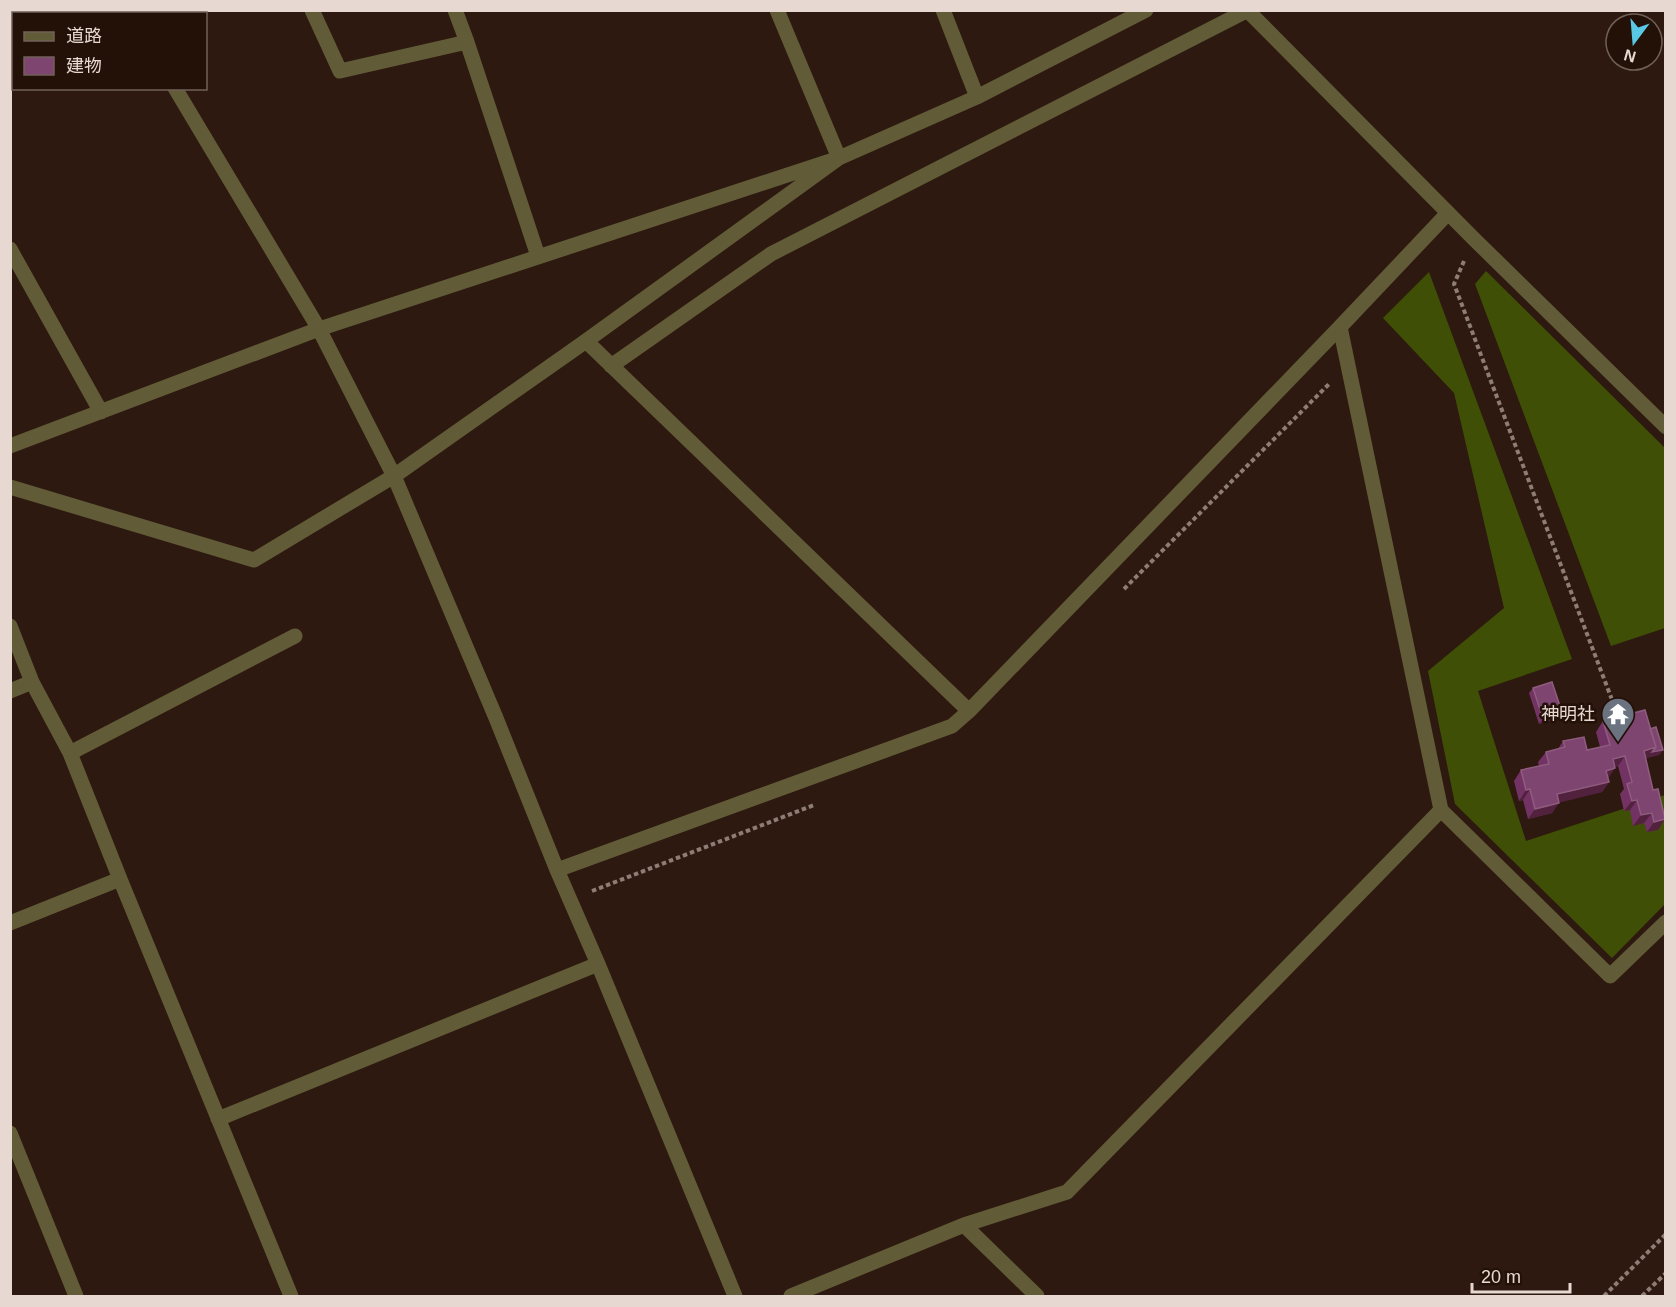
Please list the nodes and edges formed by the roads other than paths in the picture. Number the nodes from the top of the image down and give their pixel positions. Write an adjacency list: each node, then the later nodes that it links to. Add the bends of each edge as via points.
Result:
1 (312, 10): 8 (street, via 340,71)
2 (455, 10): 8 (street)
3 (777, 10): 11 (street)
4 (943, 10): 10 (street)
5 (1146, 10): 7 (street)
6 (1247, 11): 12 (street); 18 (street, via 771,254)
7 (1123, 16): 10 (street)
8 (467, 42): 14 (street)
9 (176, 90): 16 (street)
10 (977, 97): 11 (street)
11 (838, 158): 14 (street); 17 (street)
12 (1448, 213): 15 (street); 20 (street)
13 (10, 249): 19 (street)
14 (538, 256): 16 (street)
15 (1340, 327): 28 (street); 30 (street)
16 (320, 329): 19 (street); 22 (street)
17 (586, 341): 18 (street); 22 (street)
18 (611, 366): 28 (street)
19 (101, 412): 21 (street)
20 (1665, 427)
21 (10, 446)
22 (394, 476): 23 (street, via 254,560); 31 (street)
23 (10, 488)
24 (10, 626): 26 (street)
25 (295, 636): 29 (street)
26 (32, 682): 27 (street); 29 (street)
27 (10, 691)
28 (969, 711): 31 (street, via 952,726)
29 (70, 753): 32 (street)
30 (1441, 810): 33 (street, via 1610,976); 38 (street, via 1067,1192)
31 (557, 870): 35 (street)
32 (120, 879): 34 (street); 36 (street)
33 (1665, 922)
34 (10, 923)
35 (598, 964): 36 (street); 41 (street)
36 (218, 1119): 40 (street)
37 (10, 1133): 39 (street)
38 (964, 1225): 42 (street); 43 (street)
39 (76, 1296)
40 (291, 1296)
41 (735, 1296)
42 (791, 1296)
43 (1037, 1296)

